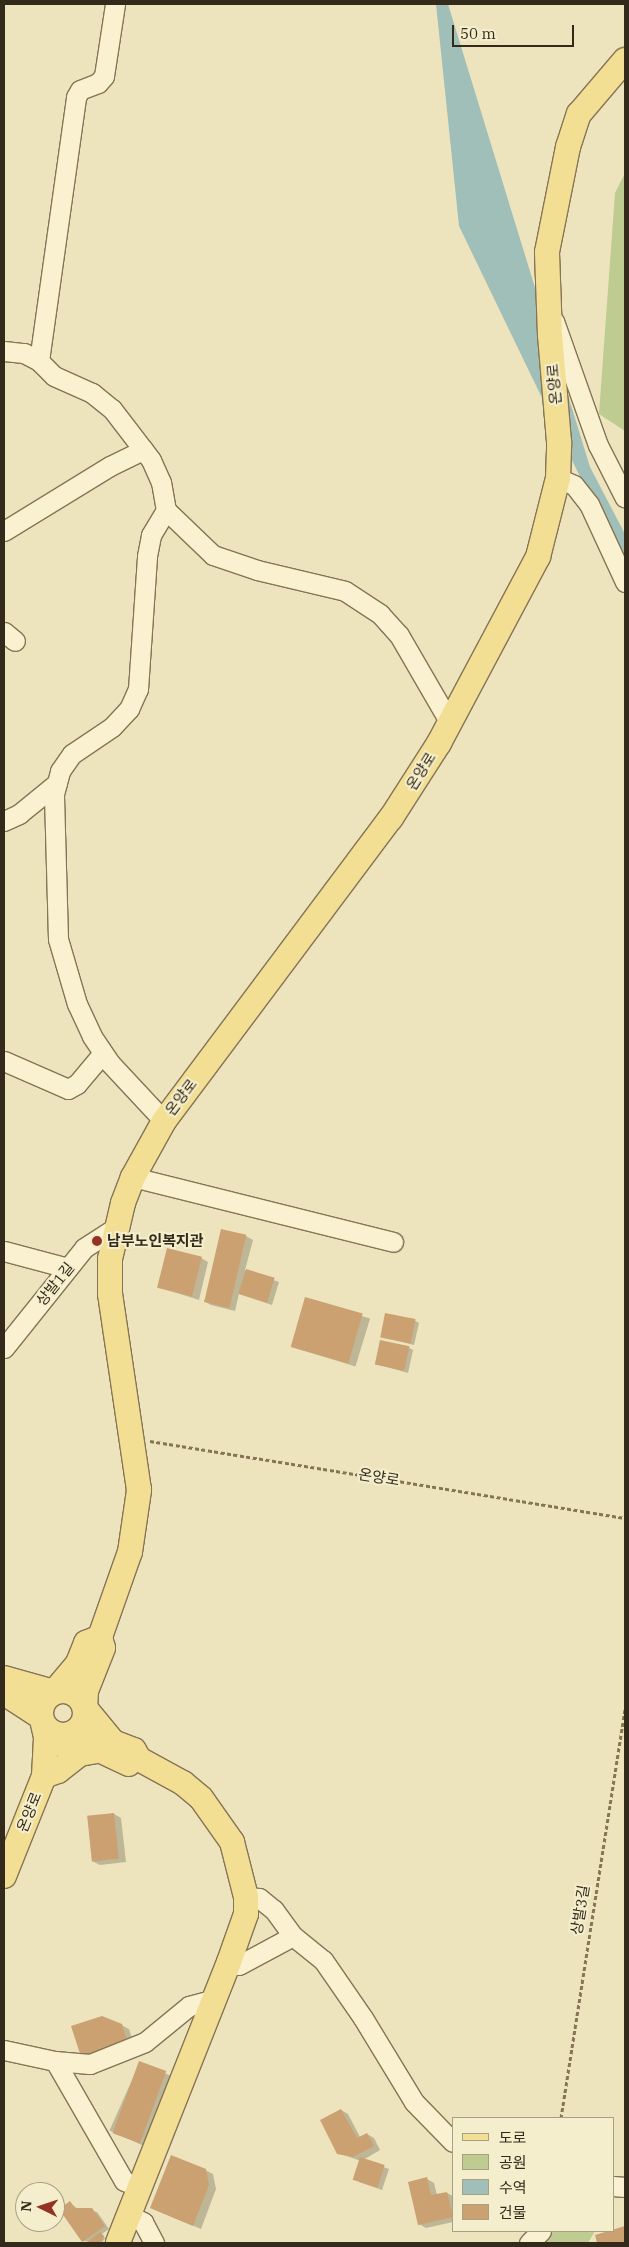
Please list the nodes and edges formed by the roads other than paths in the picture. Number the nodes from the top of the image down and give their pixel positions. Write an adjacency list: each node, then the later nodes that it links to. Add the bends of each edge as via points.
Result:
1 (115, 4): 5 (street, via 104,76 98,83 80,90 76,97)
2 (625, 60): 3 (main road, 온양로, via 579,114 568,147 547,252)
3 (549, 310): 7 (main road, 온양로, via 559,442); 8 (street, via 598,445)
4 (4, 352): 5 (street, via 24,353)
5 (39, 361): 6 (street, via 54,376 92,393 112,408)
6 (143, 450): 9 (street, via 161,482); 10 (street, via 110,466)
7 (558, 478): 11 (street, via 574,485 589,504); 12 (main road, 온양로, via 538,557)
8 (625, 498)
9 (166, 510): 12 (street, via 200,544 228,562 345,591 364,601 399,635); 13 (street, via 151,534 147,556 138,689 129,708 112,726 72,754 60,771)
10 (4, 531)
11 (625, 582)
12 (450, 723): 17 (main road, 온양로, via 392,818)
13 (57, 783): 14 (street, via 19,814); 15 (street, via 54,794 58,939 77,1004)
14 (4, 821)
15 (103, 1053): 16 (street, via 76,1084 68,1088); 17 (street)
16 (4, 1061)
17 (164, 1121): 18 (main road, 온양로)
18 (132, 1177): 19 (main road, 온양로); 20 (street)
19 (114, 1228): 22 (street, 상발1길, via 84,1248); 24 (main road, 온양로, via 110,1294 139,1490 130,1552)
20 (393, 1242)
21 (4, 1251): 22 (street)
22 (68, 1268): 23 (street, 상발1길)
23 (4, 1348)
24 (100, 1638): 26 (main road, via 86,1643 78,1663); 28 (main road, 온양로, via 103,1648 86,1691)
25 (4, 1678): 26 (main road)
26 (54, 1692): 28 (main road, via 70,1691); 29 (main road, via 43,1702)
27 (4, 1693): 29 (main road)
28 (85, 1708): 30 (main road, via 83,1722); 32 (main road, via 103,1733 113,1742 134,1750)
29 (42, 1720): 30 (main road, via 53,1733); 33 (main road, via 46,1737)
30 (67, 1735): 31 (main road); 33 (main road, via 53,1766)
31 (97, 1751): 32 (main road, via 131,1764); 33 (main road, via 80,1754 58,1771)
32 (139, 1759): 35 (main road, via 182,1783 213,1812 232,1842)
33 (44, 1776): 34 (main road, 온양로)
34 (4, 1876)
35 (246, 1897): 36 (street, via 259,1898 274,1910); 37 (main road, via 246,1914)
36 (293, 1936): 37 (street, via 240,1965); 41 (street, via 323,1960 414,2102)
37 (229, 1962): 38 (main road)
38 (215, 1999): 40 (street, via 189,2006 145,2042 90,2064); 42 (main road)
39 (4, 2050): 40 (street)
40 (55, 2061): 42 (street, via 124,2181)
41 (452, 2141)
42 (140, 2187): 43 (main road)
43 (129, 2215): 45 (main road); 46 (street, via 143,2222)
44 (540, 2232): 47 (street)
45 (118, 2243)
46 (154, 2243)
47 (529, 2243)

